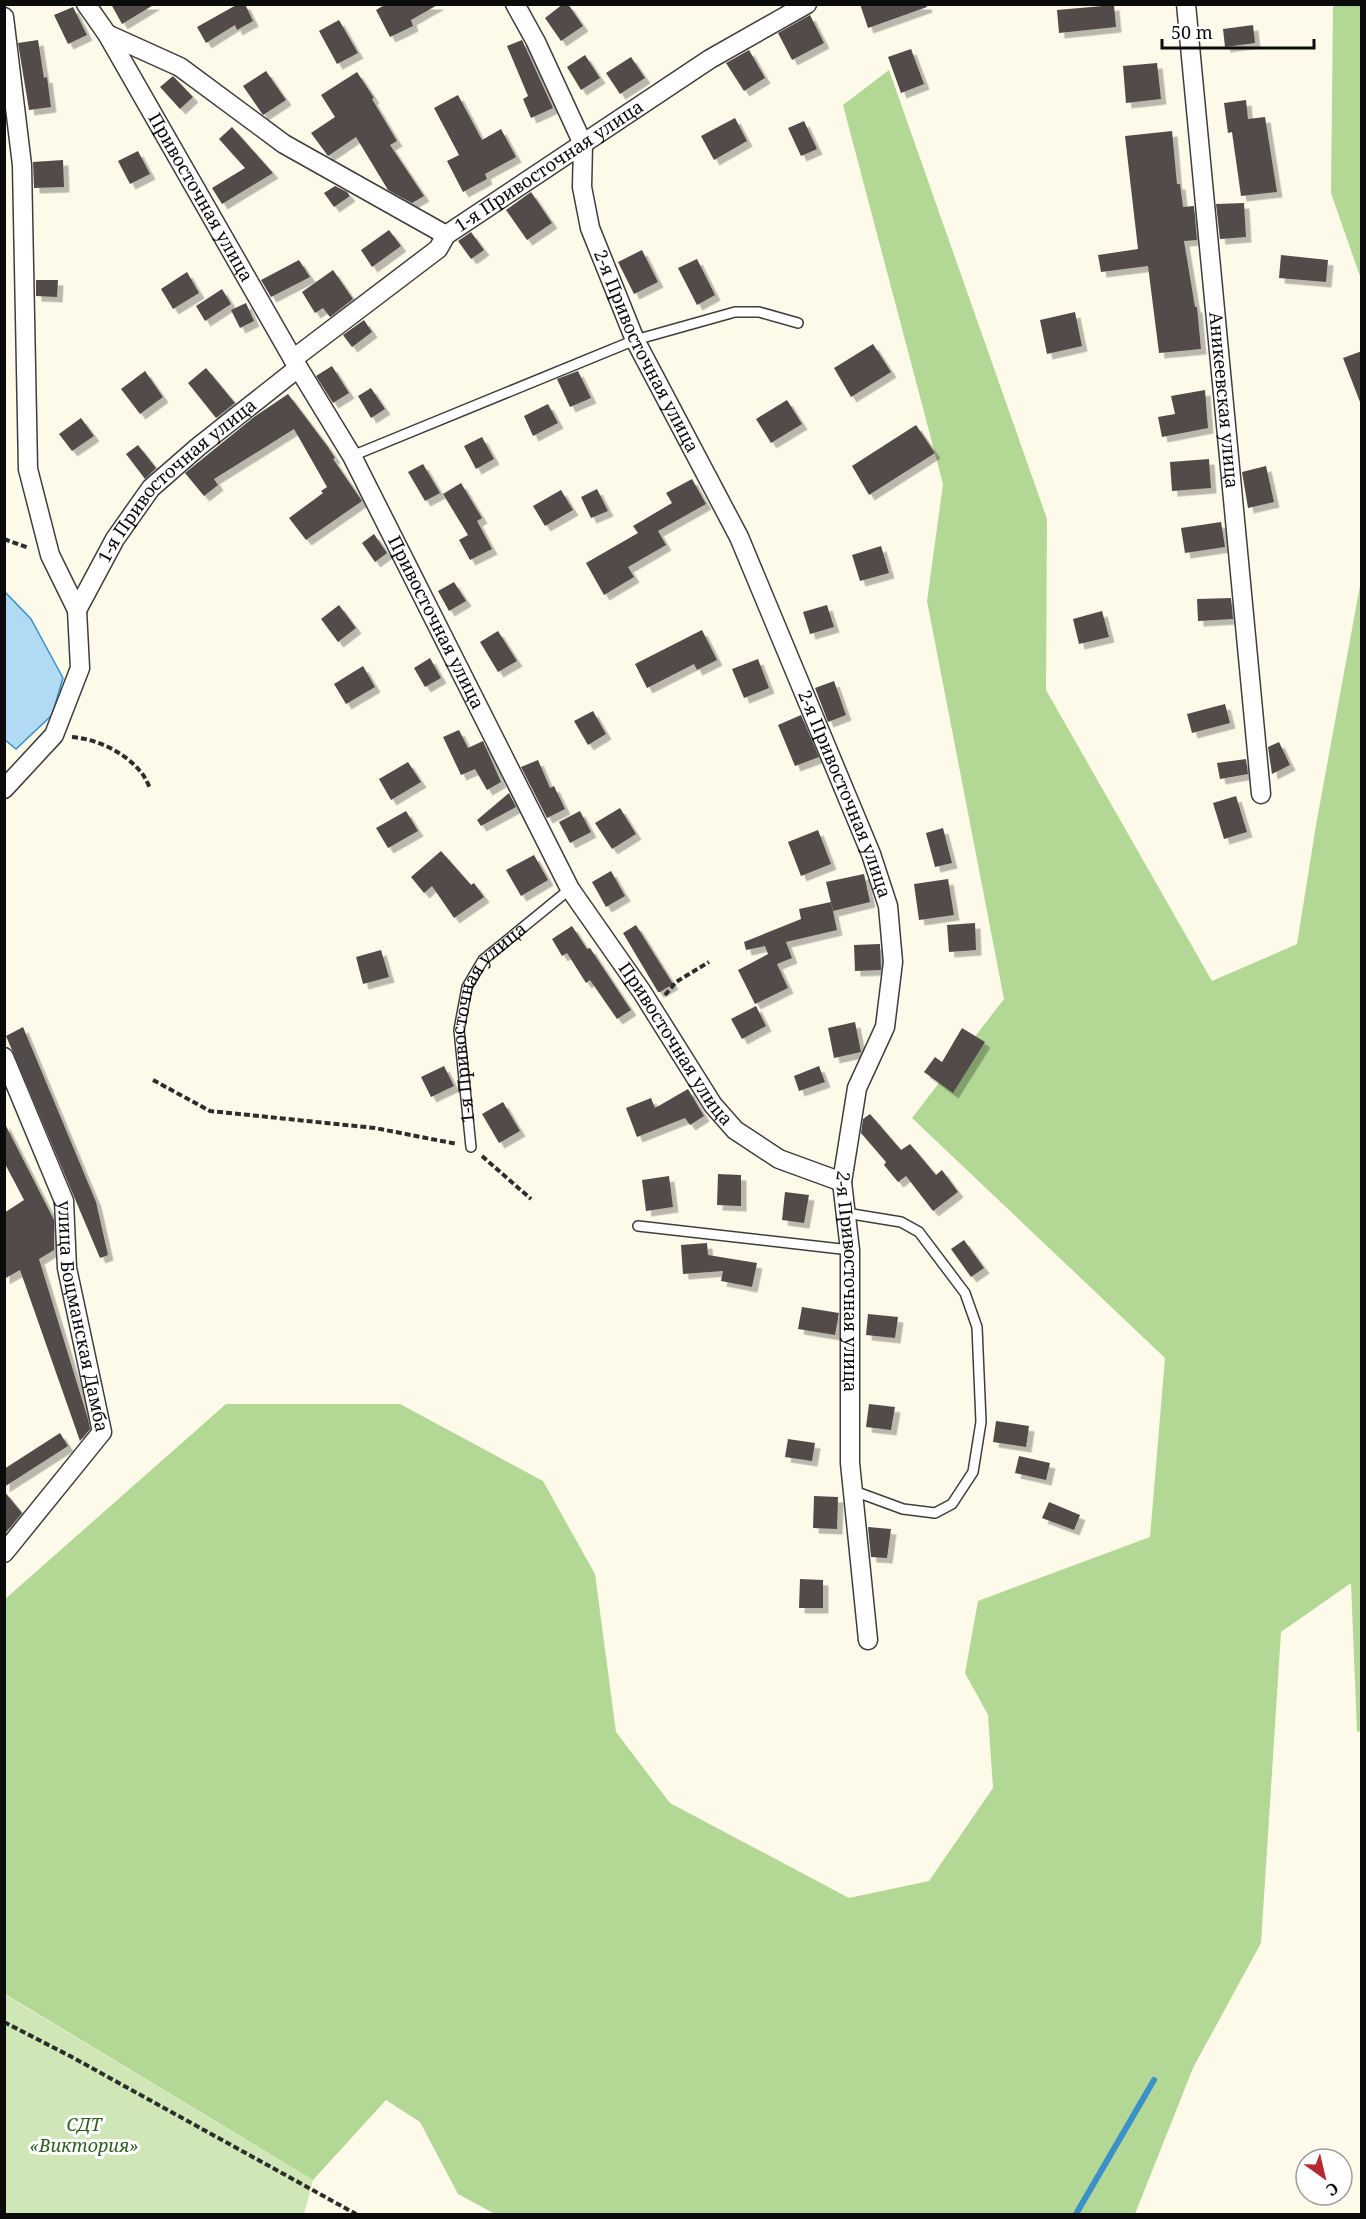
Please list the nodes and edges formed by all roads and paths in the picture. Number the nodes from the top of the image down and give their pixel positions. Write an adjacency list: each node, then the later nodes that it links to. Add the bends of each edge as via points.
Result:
1 (86, 4): 6 (street, Привосточная улица)
2 (515, 4): 7 (street, 2-я Привосточная улица)
3 (807, 4): 7 (street, 1-я Привосточная улица, via 710,59)
4 (1186, 4): 17 (street, Аникеевская улица)
5 (4, 17): 13 (street, via 22,165 28,469 50,555)
6 (107, 34): 8 (street, 1-я Привосточная улица, via 180,67 284,144); 11 (street, Привосточная улица)
7 (583, 144): 8 (street, 1-я Привосточная улица); 10 (street, 2-я Привосточная улица, via 582,187 590,228)
8 (446, 235): 11 (street, via 438,249)
9 (798, 324): 10 (lane, via 759,312 735,312)
10 (636, 340): 12 (lane); 24 (street, 2-я Привосточная улица, via 739,537 871,854 888,906 894,962 885,1027 857,1088)
11 (295, 363): 12 (street, Привосточная улица); 13 (street, 1-я Привосточная улица, via 151,488 116,539)
12 (352, 456): 18 (street, Привосточная улица)
13 (77, 610): 14 (street, via 80,668)
14 (54, 735): 15 (path, via 84,738 117,751 140,771); 16 (street)
15 (150, 788)
16 (4, 789)
17 (1260, 794)
18 (570, 889): 20 (street, Привосточная улица); 23 (lane, 1-я Привосточная улица, via 483,960 467,987 459,1030)
19 (709, 962): 20 (path, via 676,982)
20 (652, 1007): 24 (street, Привосточная улица, via 713,1105 735,1130 779,1159)
21 (4, 1057): 30 (street, улица Боцманская Дамба, via 64,1201 67,1268 102,1432)
22 (153, 1080): 23 (path, via 210,1111 375,1128)
23 (471, 1147): 25 (path)
24 (842, 1182): 26 (street, 2-я Привосточная улица)
25 (531, 1199)
26 (846, 1213): 28 (street, 2-я Привосточная улица); 29 (lane, via 901,1222 919,1232 965,1293 977,1327 981,1422 973,1472 952,1504 935,1513 903,1509)
27 (638, 1226): 28 (lane)
28 (850, 1250): 29 (street, 2-я Привосточная улица, via 850,1463)
29 (854, 1491): 31 (street, 2-я Привосточная улица)
30 (4, 1553)
31 (868, 1640)
32 (4, 2022): 33 (path)
33 (356, 2214)

